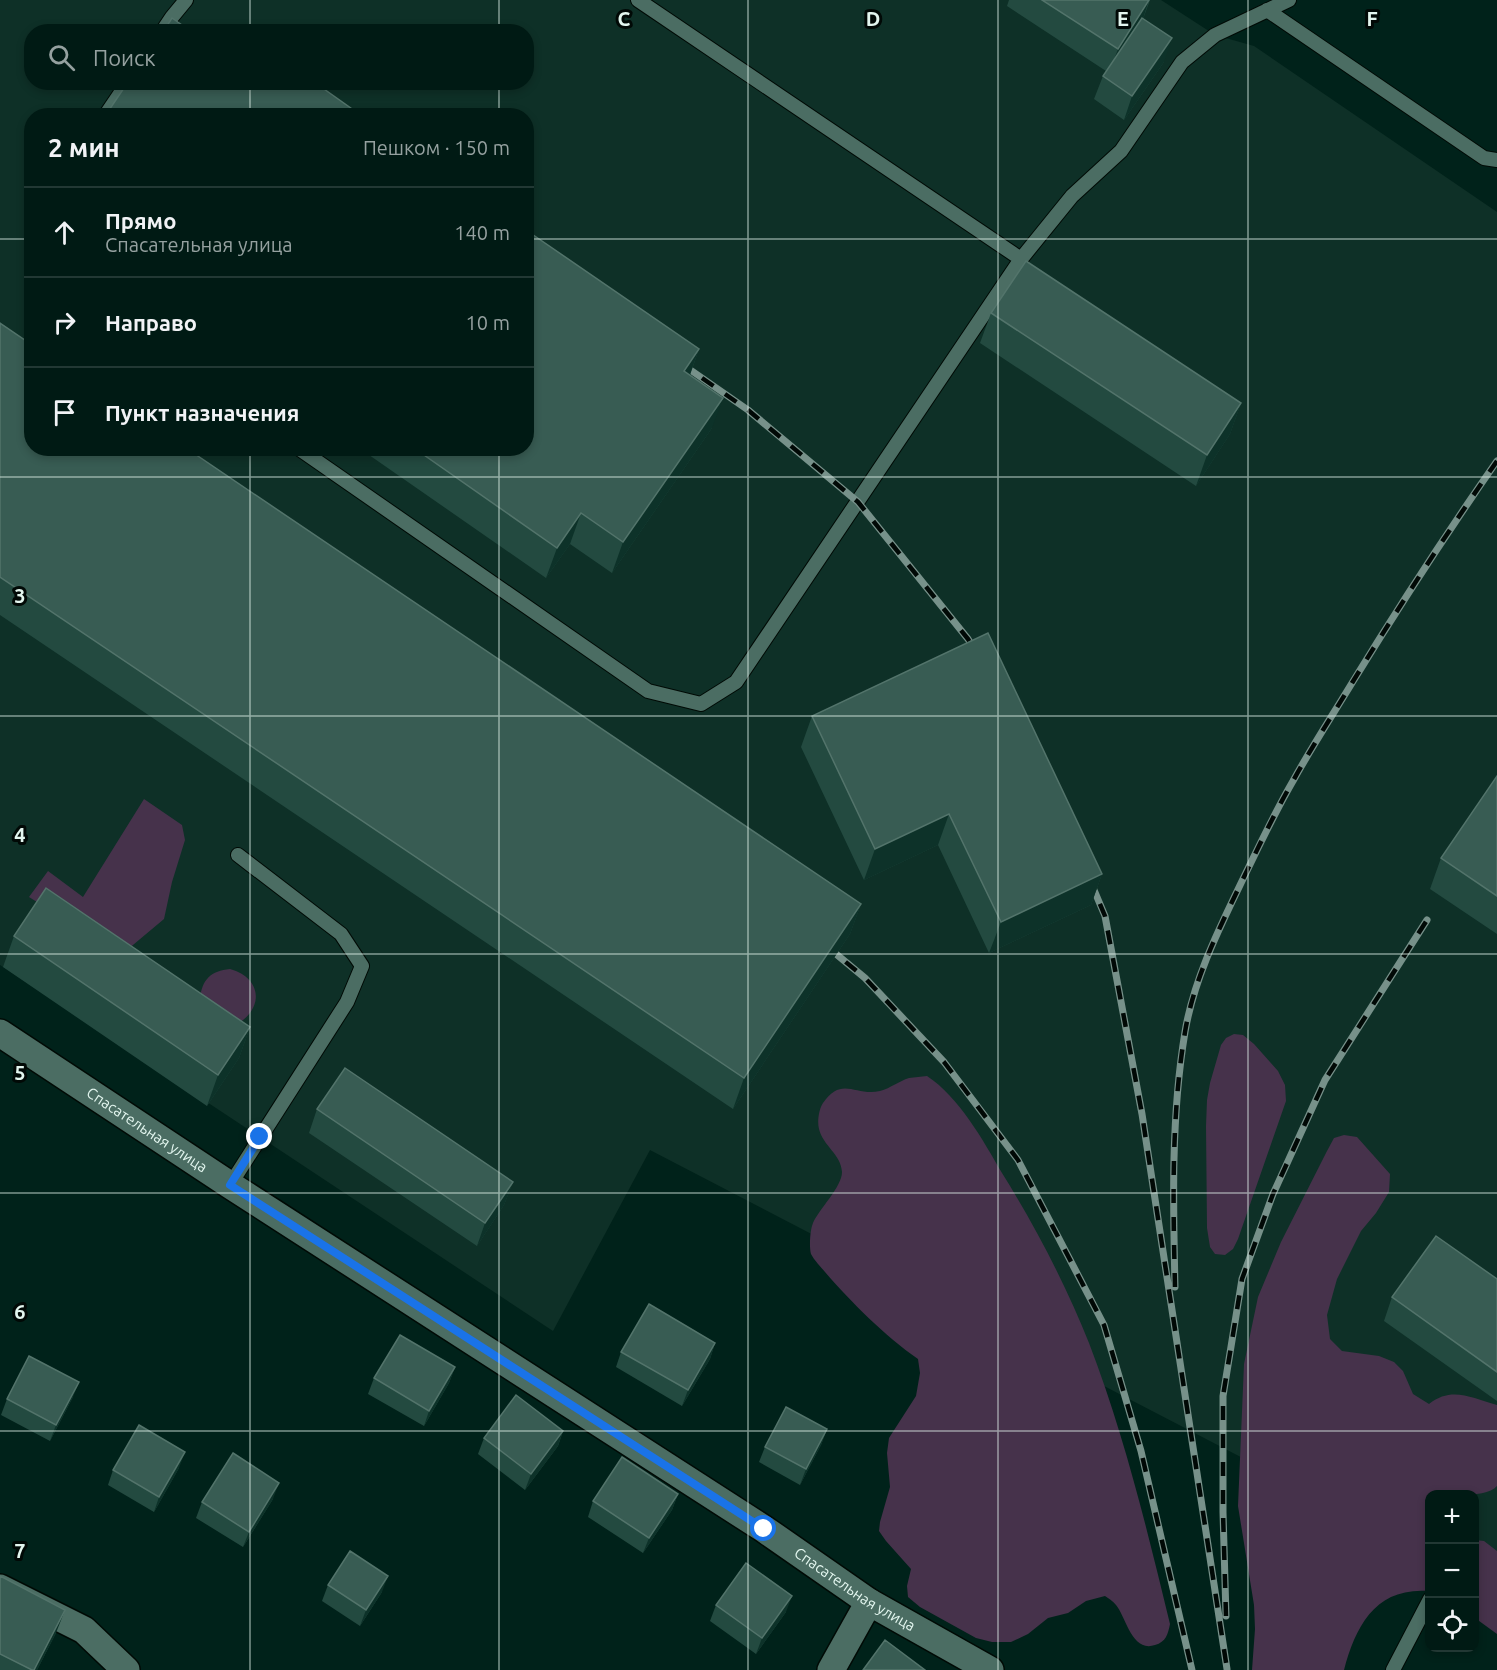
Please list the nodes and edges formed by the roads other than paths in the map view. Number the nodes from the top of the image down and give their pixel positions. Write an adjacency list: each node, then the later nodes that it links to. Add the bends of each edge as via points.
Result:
1 (186, 0): 5 (lane)
2 (638, 0): 9 (lane)
3 (1289, 0): 4 (lane)
4 (1267, 10): 8 (lane, via 1484,158); 9 (lane, via 1215,35 1182,63 1121,151 1072,196)
5 (167, 24)
6 (123, 90): 7 (lane)
7 (110, 108)
8 (1497, 160)
9 (1021, 259): 10 (lane, via 736,682 701,704 648,691)
10 (310, 456)
11 (238, 855): 13 (lane, via 340,934 362,966 346,1002)
12 (0, 1033): 13 (street, Спасательная улица)
13 (230, 1185): 15 (street, Спасательная улица, via 764,1529)
14 (0, 1588): 17 (street, via 84,1630)
15 (869, 1602): 18 (street); 19 (street, Спасательная улица)
16 (1425, 1609): 20 (lane)
17 (126, 1670)
18 (831, 1670)
19 (990, 1670)
20 (1393, 1670)

